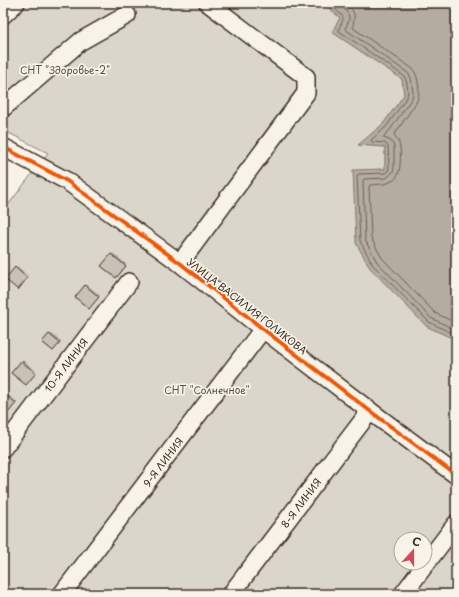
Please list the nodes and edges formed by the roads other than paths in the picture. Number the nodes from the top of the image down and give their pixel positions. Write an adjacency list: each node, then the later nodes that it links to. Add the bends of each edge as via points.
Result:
1 (16, 3): 3 (street)
2 (208, 3): 7 (street, via 306,77 306,93)
3 (3, 15)
4 (127, 15): 5 (street, via 81,41)
5 (3, 108)
6 (3, 147): 7 (street, УЛИЦА ВАСИЛИЯ ГОЛИКОВА, via 67,181)
7 (180, 263): 9 (street, УЛИЦА ВАСИЛИЯ ГОЛИКОВА)
8 (129, 282): 11 (street, 10-Я ЛИНИЯ)
9 (263, 329): 10 (street, УЛИЦА ВАСИЛИЯ ГОЛИКОВА); 14 (street, 9-Я ЛИНИЯ)
10 (370, 411): 12 (street, УЛИЦА ВАСИЛИЯ ГОЛИКОВА); 15 (street, 8-Я ЛИНИЯ)
11 (3, 448)
12 (456, 475)
13 (456, 524): 16 (street)
14 (62, 594)
15 (231, 594)
16 (403, 594)

